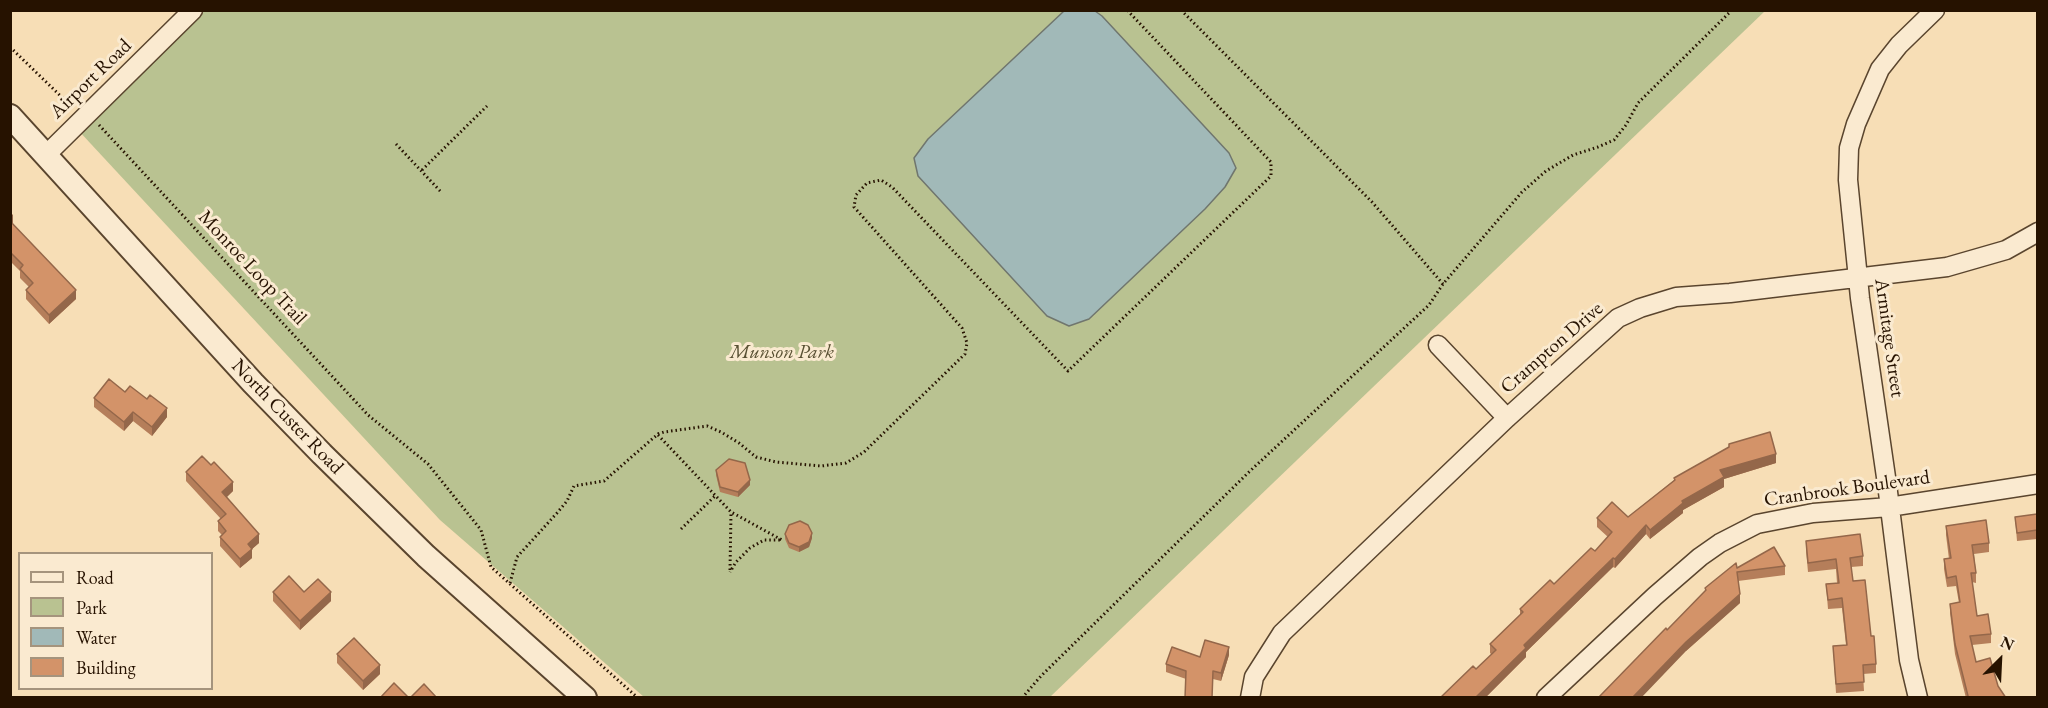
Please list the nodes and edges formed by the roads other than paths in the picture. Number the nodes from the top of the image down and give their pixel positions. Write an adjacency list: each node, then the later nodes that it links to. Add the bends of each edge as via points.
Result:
1 (193, 10): 4 (street, Airport Road)
2 (1935, 10): 6 (street, Armitage Street, via 1880,69 1856,124 1848,180)
3 (10, 116): 4 (street, North Custer Road)
4 (46, 155): 11 (street, North Custer Road, via 322,454 426,555)
5 (2037, 232): 6 (street, Crampton Drive, via 2006,250 1947,267)
6 (1858, 278): 8 (street, Crampton Drive, via 1676,297 1640,308 1618,318); 10 (street, Armitage Street)
7 (1438, 345): 8 (street)
8 (1507, 418): 12 (street, Crampton Drive, via 1282,633 1254,677)
9 (2037, 484): 10 (street, Cranbrook Boulevard)
10 (1889, 507): 13 (street, Cranbrook Boulevard, via 1773,520 1720,543 1670,582); 14 (street, Armitage Street, via 1909,660)
11 (585, 698)
12 (1250, 698)
13 (1546, 698)
14 (1918, 698)

